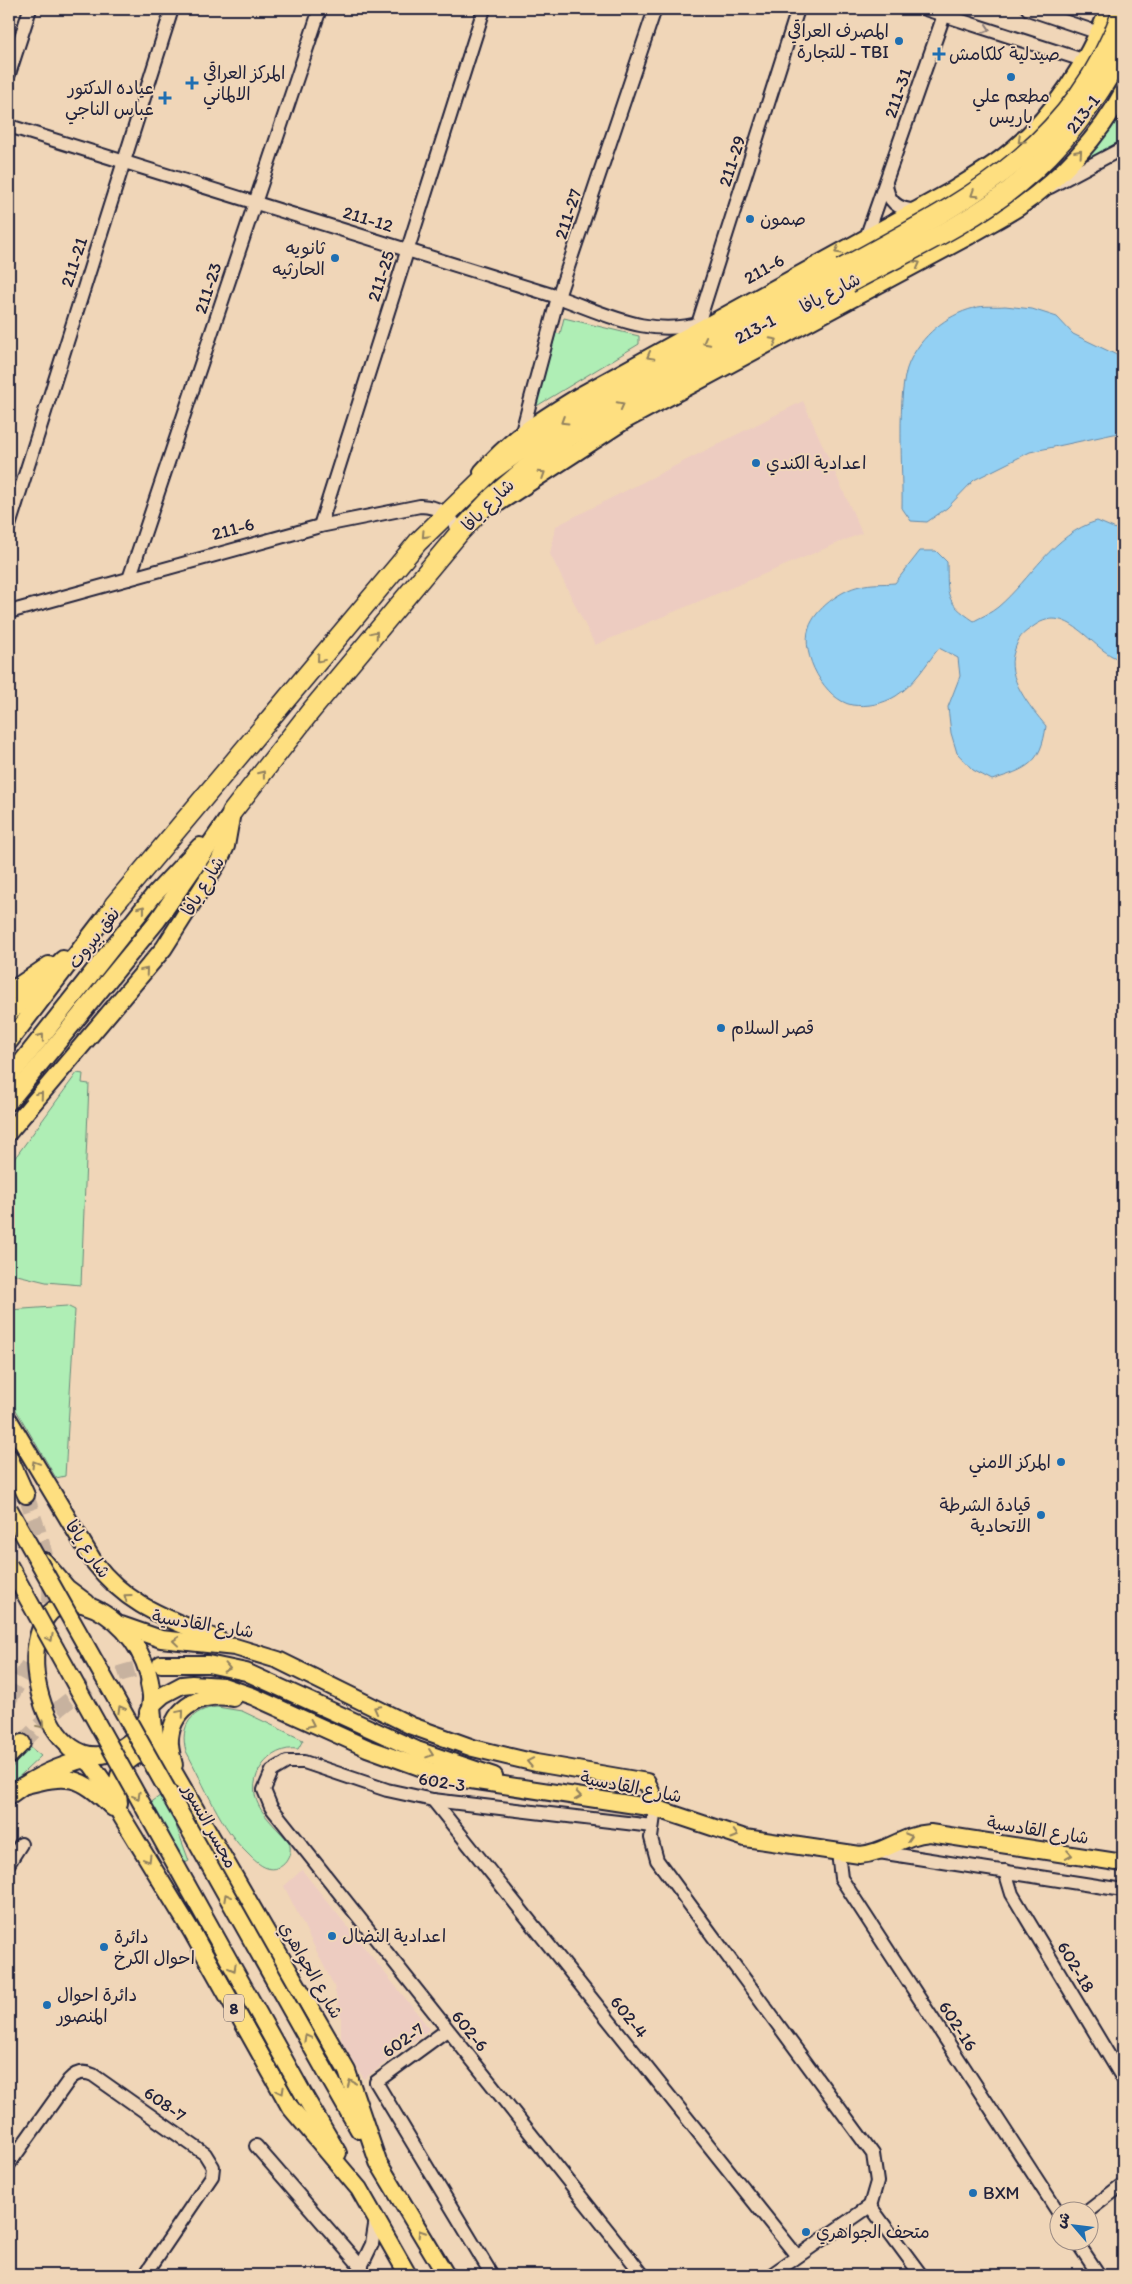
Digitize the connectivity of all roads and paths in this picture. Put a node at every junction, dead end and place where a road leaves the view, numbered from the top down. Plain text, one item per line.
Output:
1 (30, 9) edge
2 (172, 9) edge
3 (320, 9) edge
4 (484, 9) edge
5 (655, 9) edge
6 (798, 9) edge
7 (924, 9) edge
8 (1028, 9) edge
9 (1109, 9) edge
10 (1123, 10) edge
11 (944, 15) junction
12 (1098, 33) junction
13 (1123, 41) edge
14 (1123, 50) edge
15 (1084, 61) junction
16 (1123, 73) edge
17 (9, 74) edge
18 (1123, 92) edge
19 (9, 126) edge
20 (1123, 148) edge
21 (124, 162) junction
22 (886, 183) junction
23 (1042, 188) junction
24 (255, 203) junction
25 (915, 210) junction
26 (867, 235) junction
27 (407, 250) junction
28 (845, 276) junction
29 (558, 297) junction
30 (717, 318) junction
31 (698, 324) junction
32 (522, 432) junction
33 (451, 508) junction
34 (9, 526) edge
35 (320, 526) junction
36 (460, 532) junction
37 (129, 578) junction
38 (9, 612) edge
39 (232, 812) junction
40 (114, 905) junction
41 (68, 954) junction
42 (9, 992) edge
43 (9, 1014) edge
44 (9, 1042) edge
45 (14, 1083) edge
46 (9, 1102) edge
47 (9, 1132) edge
48 (9, 1420) edge
49 (9, 1457) edge
50 (26, 1495) tunnel mouth
51 (9, 1499) edge
52 (9, 1509) edge
53 (9, 1565) edge
54 (96, 1608) junction
55 (121, 1625) junction
56 (24, 1629) dead end
57 (234, 1647) junction
58 (161, 1664) tunnel mouth
59 (25, 1700) dead end
60 (267, 1704) junction
61 (151, 1707) junction
62 (22, 1743) tunnel mouth
63 (69, 1748) junction
64 (104, 1754) junction
65 (9, 1756) edge
66 (85, 1758) junction
67 (175, 1776) junction
68 (22, 1786) junction
69 (530, 1788) junction
70 (9, 1796) edge
71 (433, 1800) junction
72 (271, 1807) joint
73 (655, 1808) junction
74 (122, 1817) junction
75 (652, 1826) junction
76 (21, 1844) dead end
77 (838, 1852) junction
78 (879, 1852) junction
79 (9, 1863) edge
80 (1123, 1863) edge
81 (1005, 1871) junction
82 (1123, 1890) edge
83 (447, 2030) junction
84 (1123, 2079) edge
85 (256, 2146) dead end
86 (378, 2162) junction
87 (9, 2164) edge
88 (1123, 2184) edge
89 (359, 2189) junction
90 (1052, 2202) edge
91 (1100, 2202) edge
92 (870, 2206) junction
93 (376, 2219) junction
94 (1084, 2252) edge
95 (797, 2256) junction
96 (360, 2271) edge
97 (145, 2275) edge
98 (408, 2275) edge
99 (446, 2275) edge
100 (492, 2275) edge
101 (643, 2275) edge
102 (771, 2275) edge
103 (921, 2275) edge
104 (1099, 2275) edge

1 - 17 street
2 - 21 street, 211-21
3 - 24 street, 211-23
4 - 27 street, 211-25
5 - 29 street, 211-27
6 - 31 street, 211-29
7 - 11 street
8 - 12 street
9 - 12 main road
10 -> 28 highway, شارع يافا, bridge
11 -> 15 street
11 - 22 street, 211-31
12 - 13 street
12 - 15 main road
14 - 28 highway, شارع يافا, bridge
15 - 16 street
15 -> 25 main road, 211-6
23 -> 18 main road, 213-1
19 - 21 street, 211-12
20 - 23 street
21 - 24 street, 211-12
21 - 34 street, 211-21
22 - 25 street
22 - 26 street, 211-31
36 -> 23 main road, 213-1
24 - 27 street, 211-12
24 - 37 street, 211-23
25 - 26 main road, 211-6
26 -> 30 main road, 211-6
27 - 29 street, 211-12
27 - 35 street, 211-25
28 -> 33 highway, شارع يافا
36 -> 28 highway, شارع يافا
29 - 31 street, 211-12
29 - 32 street, 211-27
30 - 31 street, 211-12
30 -> 32 main road, 211-6
32 - 33 main road, 211-6
33 - 35 street, 211-6
33 - 36 street
33 -> 40 highway, شارع يافا
35 - 37 street, 211-6
39 -> 36 highway, شارع يافا
37 - 38 street, 211-6
45 -> 39 main road
47 -> 39 main road, شارع يافا
40 - 41 main road, نفق بيروت
40 - 44 main road, شارع يافا
41 - 42 main road
41 - 43 main road, نفق بيروت
45 - 46 main road
57 -> 48 main road, شارع يافا
49 - 50 main road
51 - 54 main road
86 -> 52 main road, مجسر النسور, bridge
53 -> 89 main road, bridge
54 - 55 main road
54 - 56 main road
57 -> 55 main road, شارع القادسية
55 - 61 main road, شارع الجواهري
73 -> 57 main road, شارع القادسية
58 -> 69 main road
59 -> 63 main road
60 - 61 main road, شارع القادسية
67 -> 60 main road
60 -> 69 main road, شارع القادسية
61 - 64 main road
61 - 67 main road, شارع الجواهري
62 - 65 main road
63 - 64 main road
63 - 66 main road, 8
64 - 66 main road
66 - 68 main road
66 - 74 main road, 8
67 - 74 main road
86 -> 67 main road, شارع الجواهري
68 - 70 main road
68 - 74 main road
69 -> 73 main road, شارع القادسية
71 - 72 street, 602-3
71 - 75 street, 602-3
71 - 95 street, 602-4
72 - 83 street, 602-6
73 - 75 street
73 -> 77 main road, شارع القادسية
74 -> 89 main road, 8
75 - 92 street
76 - 79 street
77 - 78 main road, شارع القادسية
77 - 90 street, 602-16
78 -> 80 main road, شارع القادسية
78 - 81 street
81 - 82 street
81 - 84 street, 602-18
83 - 100 street, 602-7
83 - 101 street, 602-6
85 - 96 street
99 -> 86 main road, شارع الجواهري
87 - 97 street, 608-7
88 - 91 street
89 - 93 main road, 8
92 - 95 street
92 - 103 street
93 - 96 street
93 - 98 main road, 8
94 - 104 street
95 - 102 street

